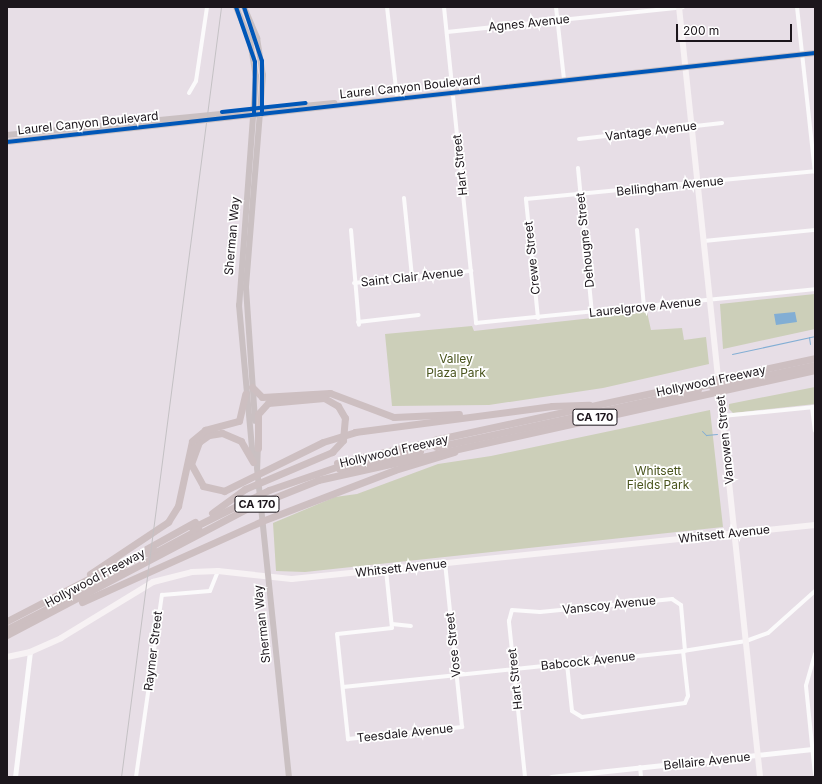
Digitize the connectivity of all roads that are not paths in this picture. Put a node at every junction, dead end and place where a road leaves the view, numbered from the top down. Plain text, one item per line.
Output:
1 (207, 7) edge
2 (236, 7) edge
3 (244, 7) edge
4 (387, 7) edge
5 (444, 7) edge
6 (556, 7) edge
7 (679, 7) edge
8 (683, 7) edge
9 (798, 7) edge
10 (558, 20) junction
11 (447, 32) junction
12 (815, 53) edge
13 (802, 54) junction
14 (686, 66) junction
15 (564, 80) junction
16 (453, 92) junction
17 (189, 93) dead end
18 (397, 98) junction
19 (342, 103) junction
20 (263, 107) junction
21 (255, 108) junction
22 (262, 115) junction
23 (254, 116) junction
24 (722, 123) dead end
25 (88, 126) junction
26 (692, 126) junction
27 (89, 133) junction
28 (7, 134) edge
29 (579, 139) dead end
30 (7, 142) edge
31 (578, 168) dead end
32 (815, 171) edge
33 (698, 183) junction
34 (581, 195) junction
35 (250, 198) junction
36 (404, 198) dead end
37 (526, 198) joint
38 (351, 230) dead end
39 (637, 230) dead end
40 (815, 230) edge
41 (704, 241) junction
42 (471, 271) junction
43 (412, 277) junction
44 (354, 283) junction
45 (239, 287) junction
46 (246, 288) junction
47 (815, 289) edge
48 (710, 300) junction
49 (242, 303) junction
50 (644, 307) junction
51 (592, 313) junction
52 (418, 315) dead end
53 (538, 318) junction
54 (476, 323) joint
55 (243, 327) junction
56 (815, 358) edge
57 (815, 363) edge
58 (815, 370) edge
59 (731, 382) junction
60 (252, 387) junction
61 (706, 387) junction
62 (245, 394) junction
63 (595, 406) junction
64 (814, 407) edge
65 (485, 414) junction
66 (722, 416) junction
67 (815, 431) edge
68 (484, 442) junction
69 (258, 448) junction
70 (255, 465) junction
71 (212, 513) junction
72 (262, 518) junction
73 (815, 524) edge
74 (734, 533) junction
75 (445, 563) junction
76 (386, 570) junction
77 (218, 571) junction
78 (269, 577) junction
79 (815, 590) edge
80 (64, 593) junction
81 (540, 612) joint
82 (49, 615) junction
83 (7, 622) edge
84 (7, 626) edge
85 (392, 626) junction
86 (411, 626) dead end
87 (7, 629) edge
88 (7, 635) edge
89 (746, 641) junction
90 (684, 651) junction
91 (30, 652) junction
92 (815, 654) edge
93 (7, 657) edge
94 (568, 664) junction
95 (514, 669) junction
96 (456, 675) junction
97 (343, 687) junction
98 (462, 727) joint
99 (814, 750) edge
100 (758, 756) junction
101 (640, 767) junction
102 (815, 774) edge
103 (15, 777) edge
104 (136, 777) edge
105 (289, 777) edge
106 (525, 777) edge
107 (551, 777) edge
108 (641, 777) edge
109 (760, 777) edge

1 - 17 street
2 - 21 main road, Sherman Way
3 - 20 main road, Sherman Way
4 - 18 street
5 - 11 street, Hart Street
6 - 10 street
7 - 8 street, Agnes Avenue
7 - 10 street, Agnes Avenue
7 - 14 main road, Vanowen Street
9 - 13 street
10 - 11 street, Agnes Avenue
10 - 15 street
11 - 16 street, Hart Street
12 - 13 main road, Laurel Canyon Boulevard
13 - 14 main road, Laurel Canyon Boulevard
13 - 32 street
14 - 15 main road, Laurel Canyon Boulevard
14 - 26 main road, Vanowen Street
15 - 16 main road, Laurel Canyon Boulevard
16 - 18 main road, Laurel Canyon Boulevard
16 - 42 street, Hart Street
18 - 19 main road, Laurel Canyon Boulevard
19 - 20 main road, Laurel Canyon Boulevard
19 - 22 main road, Laurel Canyon Boulevard
20 - 21 main road, Laurel Canyon Boulevard
20 - 22 main road, Sherman Way
21 - 23 main road, Sherman Way
21 - 25 main road, Laurel Canyon Boulevard
22 - 23 main road, Laurel Canyon Boulevard
22 - 35 main road, Sherman Way
23 - 27 main road, Laurel Canyon Boulevard
23 - 35 main road, Sherman Way
24 - 26 street, Vantage Avenue
25 - 27 main road
25 - 28 main road, Laurel Canyon Boulevard
26 - 29 street, Vantage Avenue
26 - 33 main road, Vanowen Street
27 - 30 main road, Laurel Canyon Boulevard
31 - 34 street, Dehougne Street
32 - 33 street, Bellingham Avenue
33 - 34 street, Bellingham Avenue
33 - 41 main road, Vanowen Street
34 - 37 street, Bellingham Avenue
34 - 51 street, Dehougne Street
35 - 45 main road, Sherman Way
35 - 46 main road, Sherman Way
36 - 43 street
37 - 53 street, Crewe Street
38 - 44 street
39 - 50 street
40 - 41 street
41 - 48 main road, Vanowen Street
42 - 43 street, Saint Clair Avenue
42 - 54 street, Hart Street
43 - 44 street, Saint Clair Avenue
44 - 52 street
45 - 46 main road
45 - 49 main road, Sherman Way
46 - 49 main road, Sherman Way
47 - 48 street, Laurelgrove Avenue
48 - 50 street, Laurelgrove Avenue
48 - 66 main road, Vanowen Street
49 - 55 main road, Sherman Way
50 - 51 street, Laurelgrove Avenue
51 - 53 street, Laurelgrove Avenue
53 - 54 street, Laurelgrove Avenue
55 - 60 main road, Sherman Way
55 - 62 main road, Sherman Way
56 - 59 highway, Hollywood Freeway / CA 170
57 - 59 highway
58 - 59 highway, Hollywood Freeway / CA 170
59 - 61 highway, Hollywood Freeway / CA 170
59 - 61 highway, Hollywood Freeway / CA 170
60 - 65 highway
60 - 69 main road, Sherman Way
61 - 63 highway, Hollywood Freeway / CA 170
61 - 68 highway, Hollywood Freeway / CA 170
61 - 84 highway
61 - 87 highway
62 - 70 main road, Sherman Way
62 - 80 highway
63 - 65 highway
63 - 71 highway, Hollywood Freeway / CA 170
64 - 66 street
64 - 67 street
65 - 70 highway
66 - 74 main road, Vanowen Street
68 - 72 highway
68 - 82 highway, Hollywood Freeway / CA 170
69 - 70 main road, Sherman Way
69 - 71 highway
70 - 72 main road, Sherman Way
71 - 80 highway, Hollywood Freeway / CA 170
72 - 78 main road, Sherman Way
72 - 82 highway
73 - 74 main road, Whitsett Avenue
74 - 75 main road, Whitsett Avenue
74 - 89 main road, Vanowen Street
75 - 76 main road, Whitsett Avenue
75 - 96 street, Vose Street
76 - 78 main road, Whitsett Avenue
76 - 85 street
77 - 78 main road, Whitsett Avenue
77 - 91 main road, Whitsett Avenue
77 - 104 street, Raymer Street
78 - 105 main road, Sherman Way
79 - 89 street, Babcock Avenue
80 - 83 highway, Hollywood Freeway / CA 170
81 - 90 street, Vanscoy Avenue
81 - 95 street, Hart Street
82 - 88 highway, Hollywood Freeway / CA 170
85 - 86 street
85 - 97 street
89 - 90 street, Babcock Avenue
89 - 100 main road, Vanowen Street
90 - 94 street, Babcock Avenue
90 - 94 street
91 - 93 main road, Whitsett Avenue
91 - 103 street
92 - 99 street
94 - 95 street, Babcock Avenue
95 - 96 street, Babcock Avenue
95 - 106 street, Hart Street
96 - 97 street, Babcock Avenue
96 - 98 street, Vose Street
97 - 98 street, Teesdale Avenue
99 - 100 street, Bellaire Avenue
99 - 102 street
100 - 101 street, Bellaire Avenue
100 - 109 main road, Vanowen Street
101 - 107 street, Bellaire Avenue
101 - 108 street

